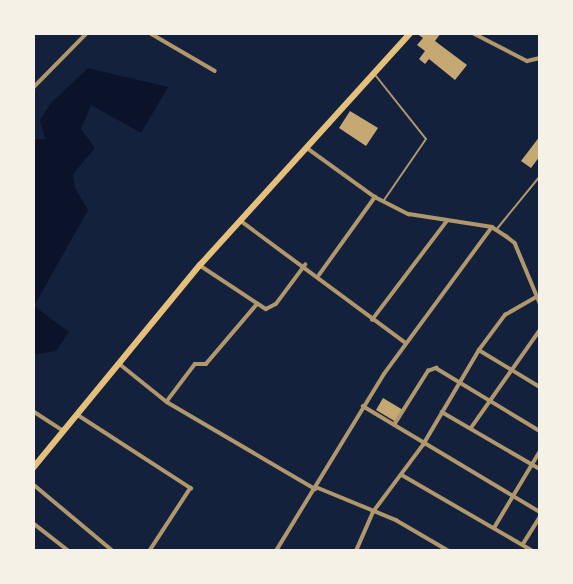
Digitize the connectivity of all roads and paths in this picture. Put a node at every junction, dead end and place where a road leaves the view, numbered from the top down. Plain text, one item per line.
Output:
1 (87, 33) edge
2 (150, 33) edge
3 (410, 33) edge
4 (473, 33) edge
5 (540, 58) edge
6 (215, 71) dead end
7 (375, 75) junction
8 (34, 85) edge
9 (307, 148) junction
10 (540, 176) edge
11 (375, 197) junction
12 (384, 201) junction
13 (240, 221) junction
14 (447, 221) junction
15 (494, 228) junction
16 (200, 265) junction
17 (305, 265) junction
18 (319, 275) junction
19 (536, 297) junction
20 (540, 303) edge
21 (257, 304) junction
22 (372, 320) junction
23 (540, 330) edge
24 (406, 343) junction
25 (479, 351) junction
26 (121, 365) junction
27 (511, 371) junction
28 (460, 383) junction
29 (540, 387) edge
30 (167, 402) junction
31 (490, 402) junction
32 (363, 406) junction
33 (33, 411) edge
34 (442, 412) junction
35 (78, 415) junction
36 (394, 425) junction
37 (471, 428) junction
38 (540, 430) edge
39 (64, 431) junction
40 (423, 444) junction
41 (540, 451) edge
42 (531, 465) junction
43 (33, 468) edge
44 (540, 469) edge
45 (402, 475) junction
46 (33, 484) edge
47 (316, 488) junction
48 (512, 497) junction
49 (373, 512) junction
50 (540, 515) edge
51 (33, 523) edge
52 (494, 528) junction
53 (523, 544) junction
54 (69, 551) edge
55 (113, 551) edge
56 (150, 551) edge
57 (276, 551) edge
58 (356, 551) edge
59 (449, 551) edge
60 (533, 551) edge

1 - 8 street
2 - 6 street
3 - 7 main road
4 - 5 street
7 - 9 main road
7 - 12 lane
9 - 11 street
9 - 13 main road
10 - 15 lane
11 - 12 street
11 - 18 street
12 - 14 street
13 - 16 main road
13 - 17 street
14 - 15 street
14 - 22 street
15 - 19 street
15 - 24 street
16 - 21 street
16 - 26 main road
17 - 18 street
17 - 21 street
18 - 22 street
19 - 20 street
19 - 25 street
21 - 30 street
22 - 24 street
23 - 27 street
24 - 32 street
25 - 27 street
25 - 28 street
26 - 30 street
26 - 35 main road
27 - 29 street
27 - 31 street
28 - 31 street
28 - 34 street
28 - 36 street
30 - 47 street
31 - 37 street
31 - 38 street
32 - 36 street
32 - 47 street
33 - 39 street
34 - 37 street
34 - 40 street
35 - 39 main road
35 - 56 street
36 - 40 street
37 - 42 street
39 - 43 main road
40 - 45 street
40 - 48 street
41 - 42 street
42 - 44 street
42 - 48 street
45 - 49 street
45 - 52 street
46 - 55 street
47 - 49 street
47 - 57 street
48 - 50 street
48 - 52 street
49 - 58 street
49 - 59 street
50 - 53 street
51 - 54 street
52 - 53 street
53 - 60 street

